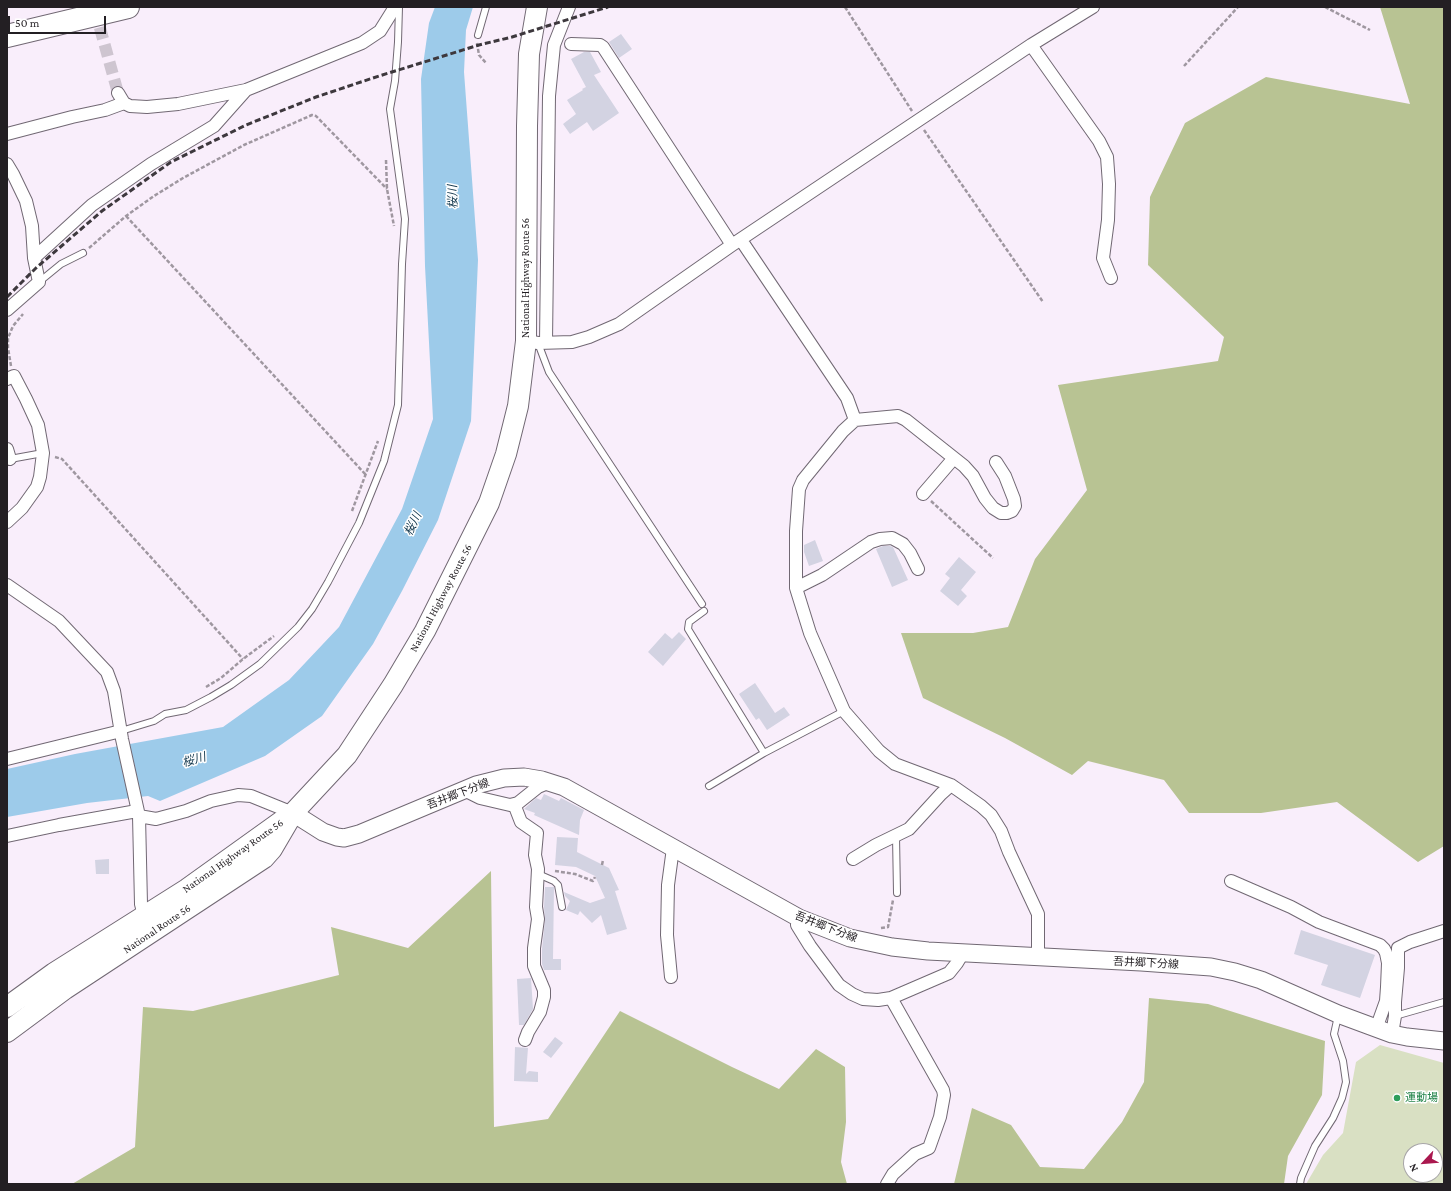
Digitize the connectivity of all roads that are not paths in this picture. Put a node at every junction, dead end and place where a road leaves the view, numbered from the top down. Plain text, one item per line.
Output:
1 (128, 7) edge
2 (395, 7) edge
3 (399, 7) edge
4 (486, 7) edge
5 (537, 7) edge
6 (569, 7) edge
7 (1093, 7) edge
8 (478, 35) road end
9 (7, 36) edge
10 (571, 44) dead end
11 (1030, 46) junction
12 (246, 90) junction
13 (7, 134) edge
14 (7, 164) edge
15 (737, 242) junction
16 (83, 253) road end
17 (34, 258) junction
18 (1110, 278) dead end
19 (39, 282) junction
20 (7, 310) edge
21 (537, 342) junction
22 (10, 378) edge
23 (855, 420) junction
24 (43, 453) junction
25 (9, 454) edge
26 (954, 458) junction
27 (996, 462) dead end
28 (923, 494) road end
29 (7, 522) edge
30 (918, 569) dead end
31 (7, 585) edge
32 (796, 588) junction
33 (844, 711) junction
34 (122, 735) junction
35 (764, 753) junction
36 (7, 759) edge
37 (550, 782) junction
38 (951, 785) junction
39 (709, 786) dead end
40 (464, 790) junction
41 (514, 804) junction
42 (137, 810) junction
43 (293, 814) junction
44 (7, 836) edge
45 (896, 836) junction
46 (673, 848) junction
47 (853, 859) dead end
48 (538, 871) junction
49 (1231, 882) dead end
50 (897, 893) road end
51 (562, 907) dead end
52 (144, 916) junction
53 (800, 918) junction
54 (1444, 931) edge
55 (964, 953) junction
56 (1038, 958) junction
57 (671, 978) dead end
58 (891, 998) junction
59 (1444, 1002) edge
60 (7, 1007) edge
61 (1338, 1014) junction
62 (1395, 1016) junction
63 (1384, 1031) junction
64 (7, 1032) edge
65 (525, 1040) dead end
66 (1444, 1041) edge
67 (887, 1184) edge
68 (1300, 1184) edge

1 - 9 highway
2 - 12 street
3 - 34 lane
4 - 8 lane
5 - 21 highway, National Highway Route 56
6 - 21 street
7 - 11 street
10 - 15 street
11 - 15 street
11 - 18 street
12 - 13 street
12 - 17 street
14 - 17 street
15 - 21 street
15 - 23 street
16 - 19 lane
17 - 19 street
19 - 20 street
21 - 35 lane
21 - 43 highway, National Highway Route 56
22 - 24 street
23 - 26 street
23 - 32 street
24 - 25 lane
24 - 29 street
26 - 27 street
26 - 28 street
30 - 32 street
31 - 34 street
32 - 33 street
33 - 35 lane
33 - 38 street
34 - 36 street
34 - 42 street
35 - 39 lane
37 - 40 main road, 吾井郷下分線
37 - 41 street
37 - 46 main road, 吾井郷下分線
38 - 45 street
38 - 56 street
40 - 41 street
40 - 43 main road, 吾井郷下分線
41 - 48 street
42 - 43 street
42 - 44 street
42 - 52 street
43 - 52 highway, National Highway Route 56
43 - 64 highway, National Route 56
45 - 47 street
45 - 50 lane
46 - 53 main road, 吾井郷下分線
46 - 57 street
48 - 51 lane
48 - 65 street
49 - 63 street
52 - 60 highway, National Highway Route 56
53 - 55 main road, 吾井郷下分線
53 - 58 street
54 - 62 street
55 - 56 main road, 吾井郷下分線
55 - 58 street
56 - 61 main road, 吾井郷下分線
58 - 67 street
59 - 62 lane
61 - 63 main road, 吾井郷下分線
61 - 68 lane
62 - 63 street
63 - 66 main road, 吾井郷下分線

